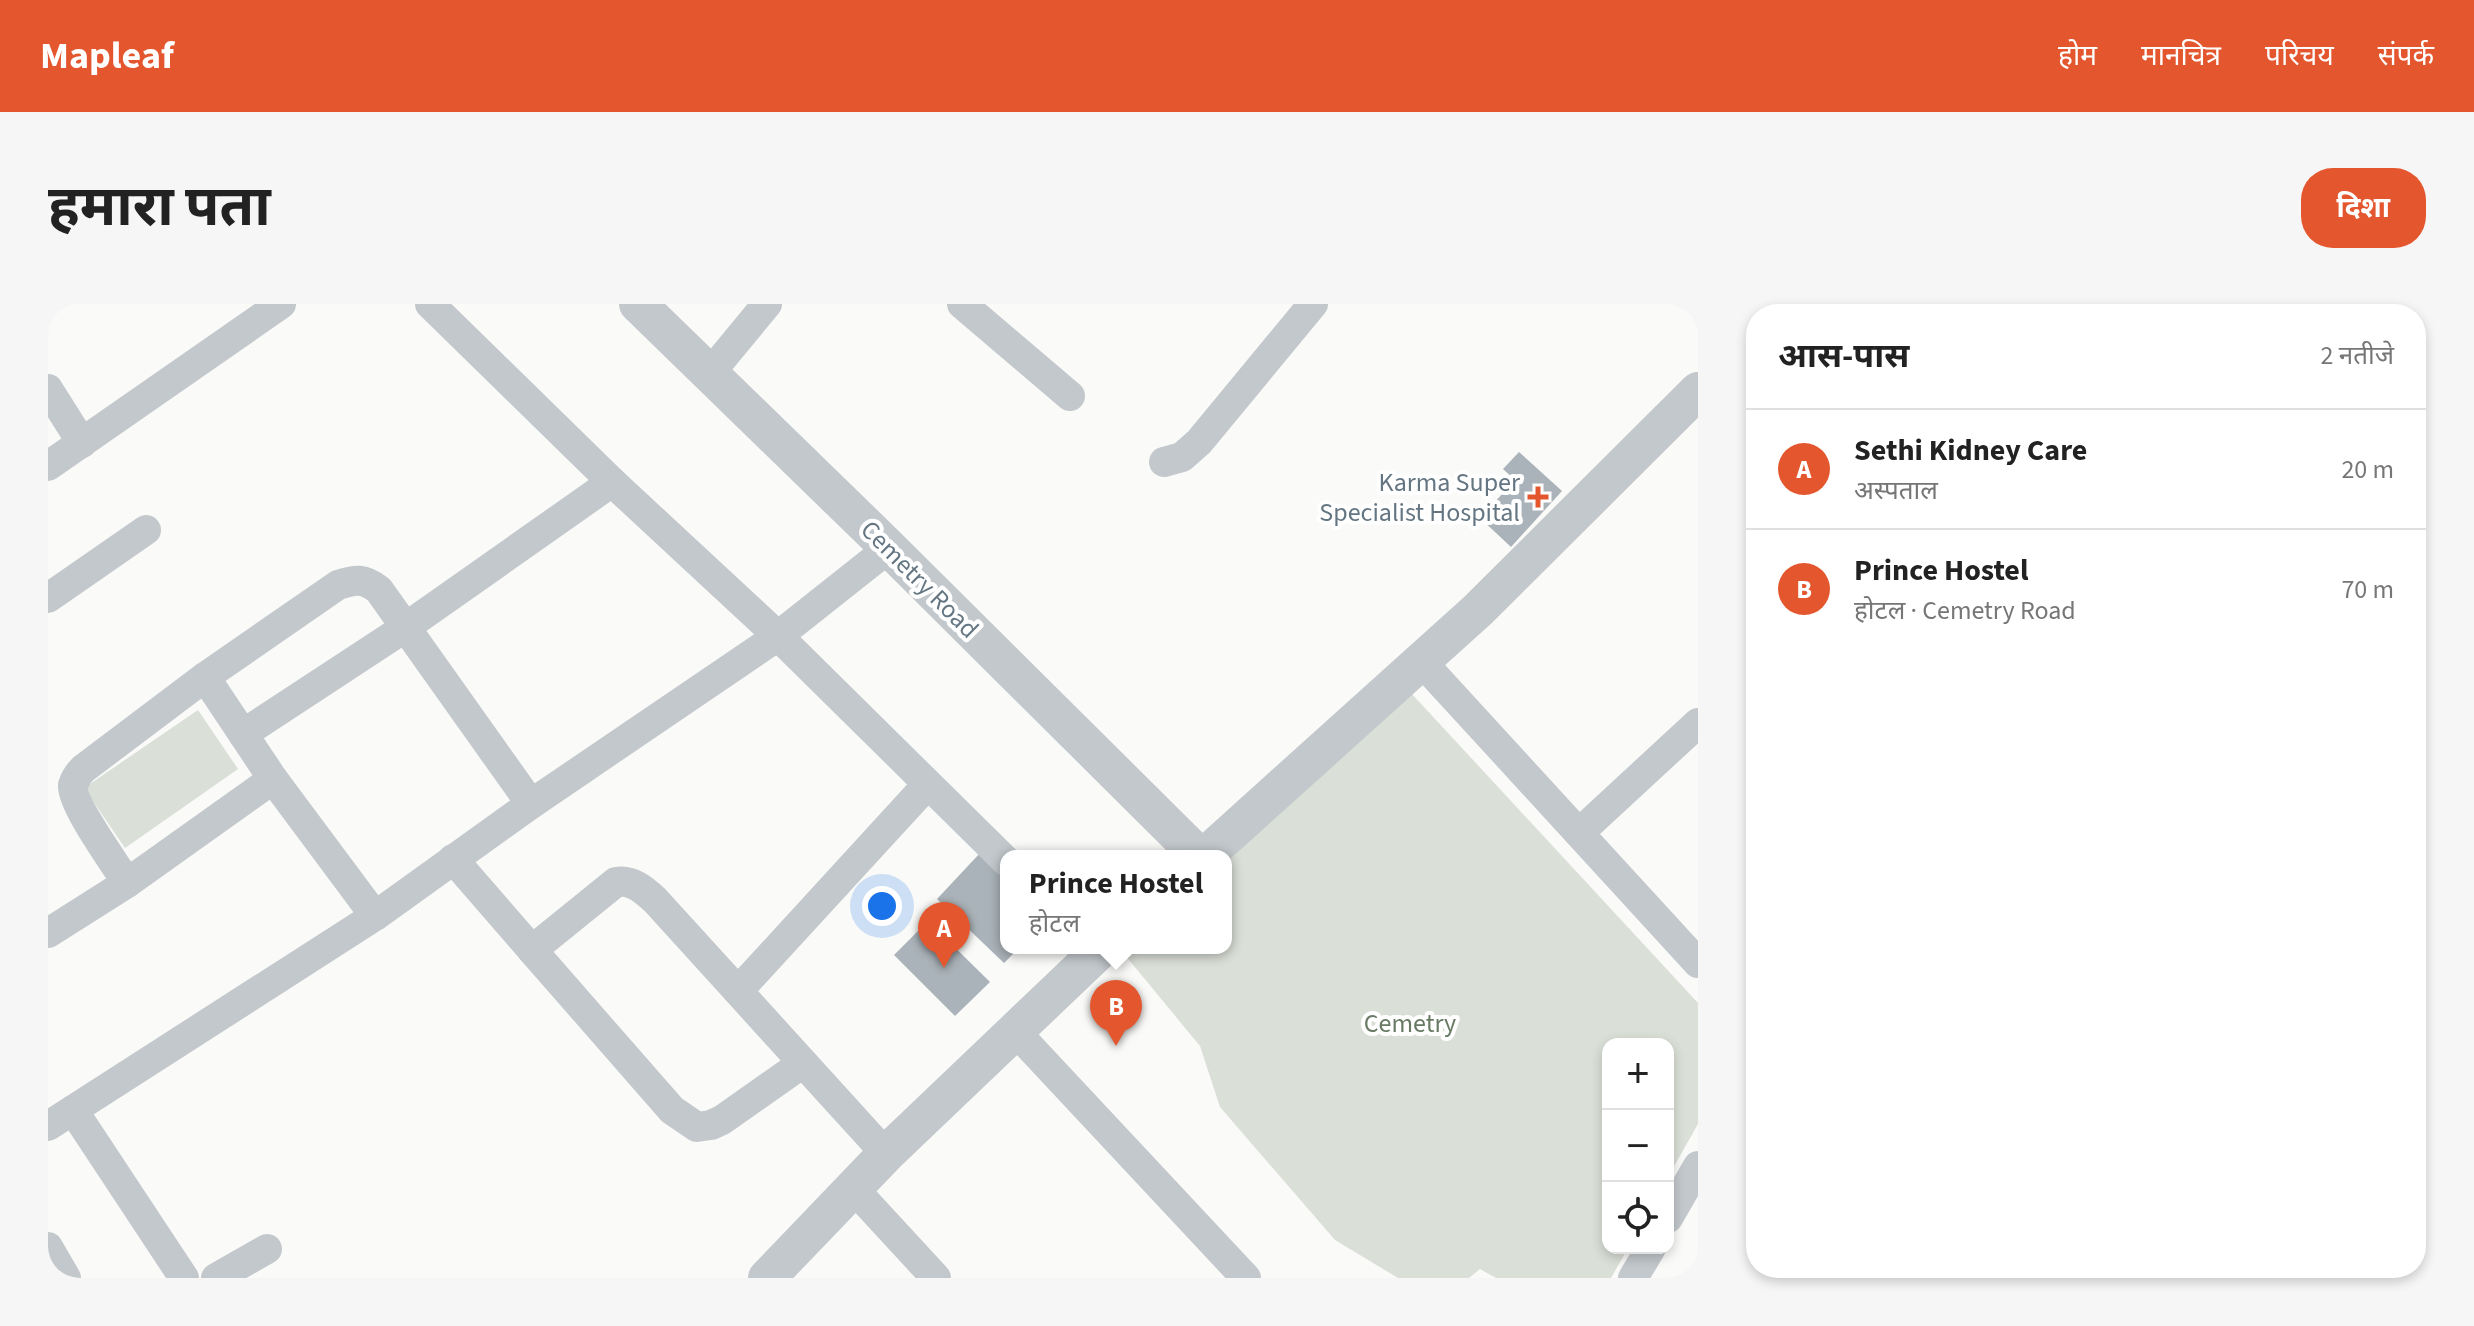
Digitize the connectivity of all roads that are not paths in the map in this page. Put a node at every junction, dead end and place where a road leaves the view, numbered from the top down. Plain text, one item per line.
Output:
1 (281, 304) edge
2 (430, 304) edge
3 (638, 304) edge
4 (767, 304) edge
5 (962, 304) edge
6 (1313, 304) edge
7 (710, 373) junction
8 (48, 389) edge
9 (1698, 391) edge
10 (1070, 396) dead end
11 (82, 443) junction
12 (1164, 462) dead end
13 (48, 466) edge
14 (612, 482) junction
15 (146, 530) dead end
16 (889, 548) junction
17 (48, 598) edge
18 (406, 627) junction
19 (778, 636) junction
20 (1421, 661) junction
21 (205, 677) junction
22 (1698, 723) edge
23 (243, 734) junction
24 (273, 779) junction
25 (927, 785) junction
26 (531, 804) junction
27 (1579, 833) junction
28 (1196, 850) edge
29 (1209, 850) edge
30 (1000, 855) edge
31 (453, 859) junction
32 (127, 883) junction
33 (375, 916) junction
34 (48, 933) edge
35 (532, 950) junction
36 (1094, 954) edge
37 (1698, 963) edge
38 (738, 991) junction
39 (1014, 1030) junction
40 (803, 1063) junction
41 (60, 1118) edge
42 (886, 1154) junction
43 (1698, 1166) edge
44 (853, 1188) junction
45 (1674, 1208) edge
46 (48, 1247) edge
47 (267, 1249) dead end
48 (1647, 1254) edge
49 (66, 1278) edge
50 (184, 1278) edge
51 (216, 1278) edge
52 (767, 1278) edge
53 (936, 1278) edge
54 (1246, 1278) edge
55 (1633, 1278) edge

1 - 11 street
2 - 14 street
3 - 7 street, Cemetry Road
4 - 7 street
5 - 10 street
6 - 12 street
7 - 16 street, Cemetry Road
8 - 11 street
9 - 20 street
11 - 13 street
14 - 18 street
14 - 19 street
15 - 17 street
16 - 19 street
16 - 28 street, Cemetry Road
18 - 21 street
18 - 23 street
18 - 26 street
19 - 25 street
19 - 26 street
20 - 27 street
20 - 29 street
21 - 23 street
21 - 32 street
22 - 27 street
23 - 24 street
24 - 32 street
24 - 33 street
25 - 30 street
25 - 38 street
26 - 31 street
27 - 37 street
31 - 33 street
31 - 35 street
32 - 34 street
33 - 41 street
35 - 38 street
35 - 40 street
36 - 39 street
38 - 40 street
39 - 42 street
39 - 54 street
40 - 42 street
41 - 50 street
42 - 44 street
43 - 45 street
44 - 52 street
44 - 53 street
46 - 49 street
47 - 51 street
48 - 55 street

